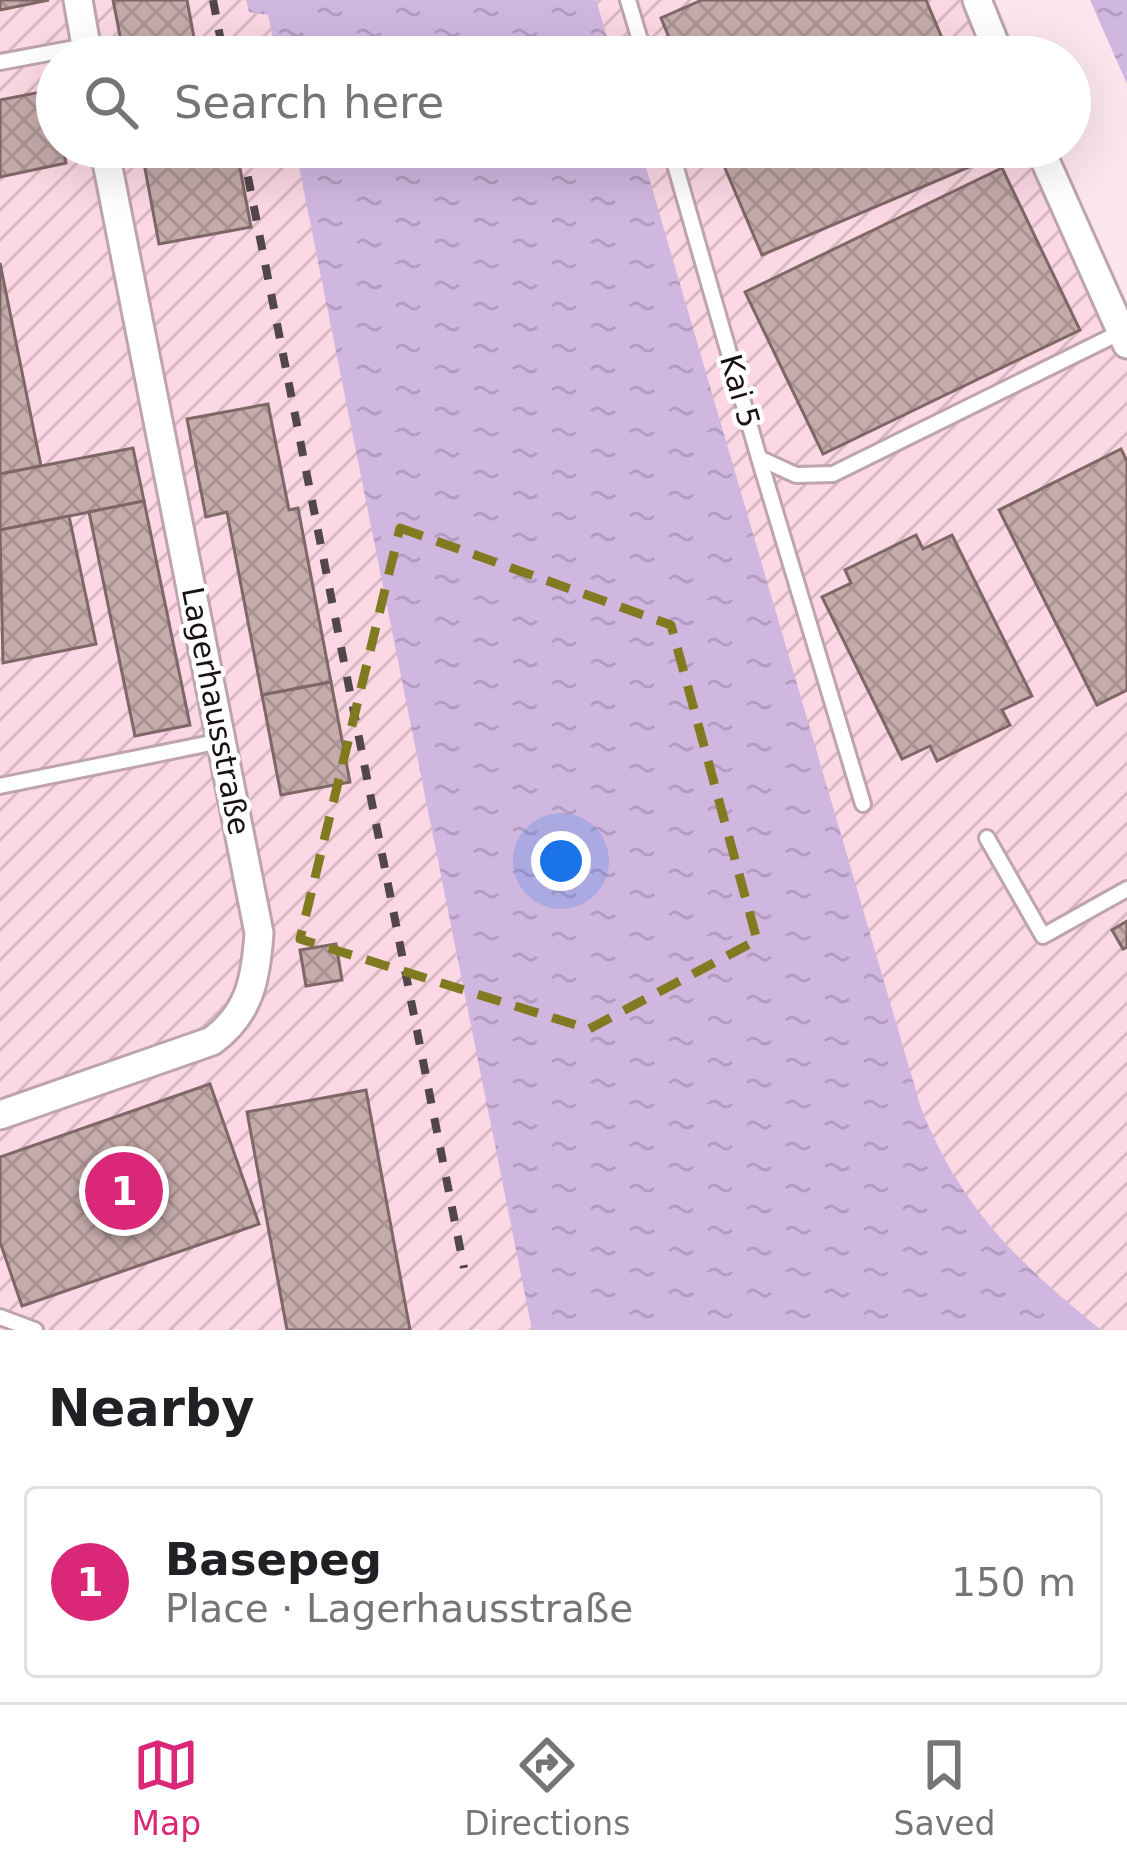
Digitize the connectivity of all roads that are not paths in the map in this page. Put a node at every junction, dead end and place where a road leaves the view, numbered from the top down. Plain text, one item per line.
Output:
1 (78, 0) edge
2 (628, 0) edge
3 (976, 0) edge
4 (84, 36) edge
5 (639, 36) edge
6 (991, 36) edge
7 (36, 58) edge
8 (0, 62) edge
9 (108, 168) edge
10 (676, 168) edge
11 (1048, 168) edge
12 (1124, 338) edge
13 (759, 458) junction
14 (221, 741) junction
15 (0, 785) edge
16 (863, 804) dead end
17 (987, 838) dead end
18 (1127, 889) edge
19 (0, 1115) edge
20 (0, 1317) edge
21 (34, 1330) edge

1 - 4 street
2 - 5 lane
3 - 6 street
7 - 8 lane
9 - 14 street, Lagerhausstraße
10 - 13 lane, Kai 5
11 - 12 street
12 - 13 lane, Kai 5
13 - 16 lane
14 - 15 lane
14 - 19 street, Lagerhausstraße
17 - 18 lane
20 - 21 lane

